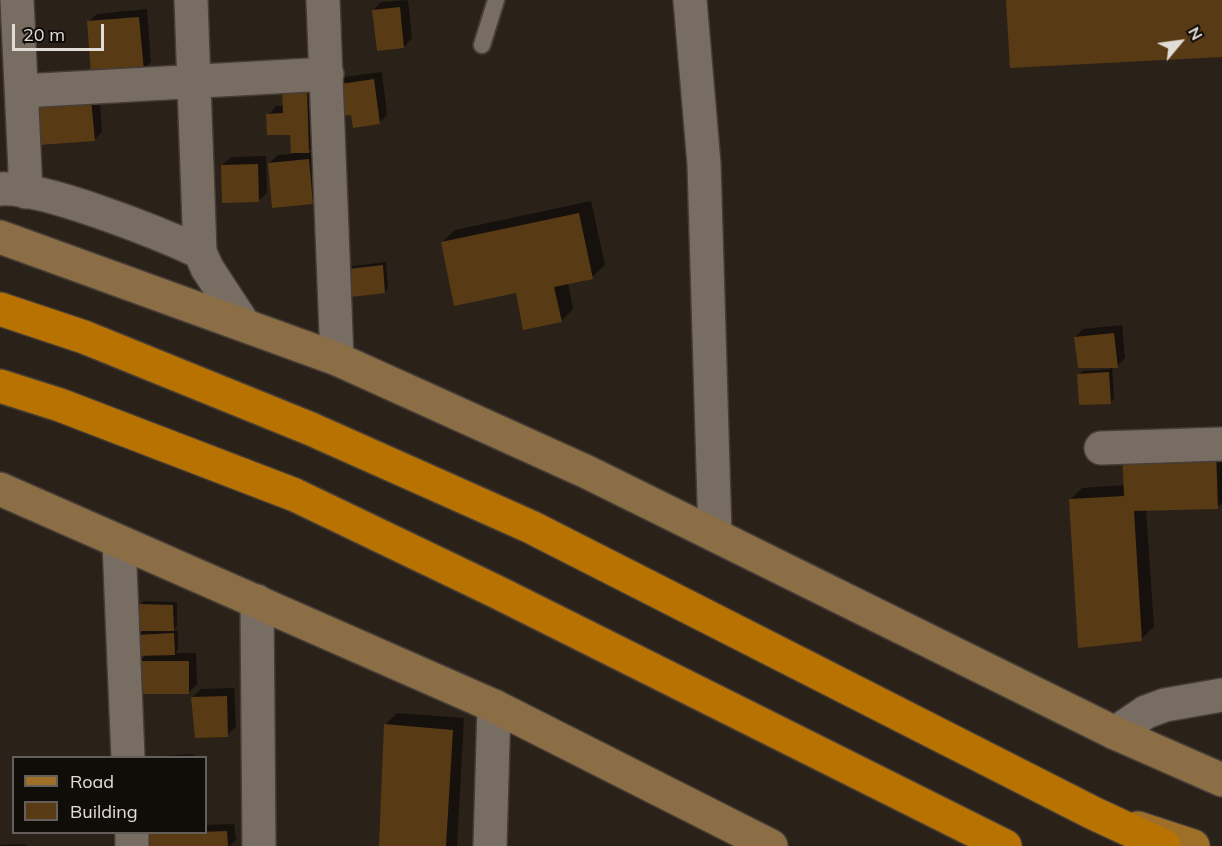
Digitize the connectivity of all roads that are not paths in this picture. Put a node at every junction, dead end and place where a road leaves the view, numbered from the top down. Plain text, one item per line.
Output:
1 (16, 0) edge
2 (191, 0) edge
3 (323, 0) edge
4 (496, 0) edge
5 (690, 0) edge
6 (482, 45) dead end
7 (327, 74) junction
8 (196, 82) junction
9 (23, 91) junction
10 (13, 190) edge
11 (0, 237) edge
12 (200, 252) junction
13 (0, 309) edge
14 (243, 323) junction
15 (337, 359) junction
16 (0, 386) edge
17 (1222, 444) edge
18 (1101, 448) dead end
19 (0, 489) edge
20 (714, 535) junction
21 (119, 543) junction
22 (257, 601) junction
23 (1222, 695) edge
24 (494, 706) junction
25 (1115, 734) junction
26 (129, 756) edge
27 (1222, 780) edge
28 (1093, 813) junction
29 (259, 846) edge
30 (490, 846) edge
31 (771, 846) edge
32 (1005, 846) edge
33 (1164, 846) edge
34 (1193, 846) edge

1 - 9 street
2 - 8 street
3 - 7 street
4 - 6 lane
5 - 20 street
7 - 8 street
7 - 15 street
8 - 9 street
8 - 12 street
9 - 10 street
10 - 12 street
11 - 14 street
12 - 14 street
13 - 28 highway
14 - 15 street
15 - 20 street
16 - 32 highway
17 - 18 street
19 - 21 street
20 - 25 street
21 - 22 street
21 - 26 street
22 - 24 street
22 - 29 street
23 - 25 street
24 - 30 street
24 - 31 street
25 - 27 street
28 - 33 highway
28 - 34 main road

